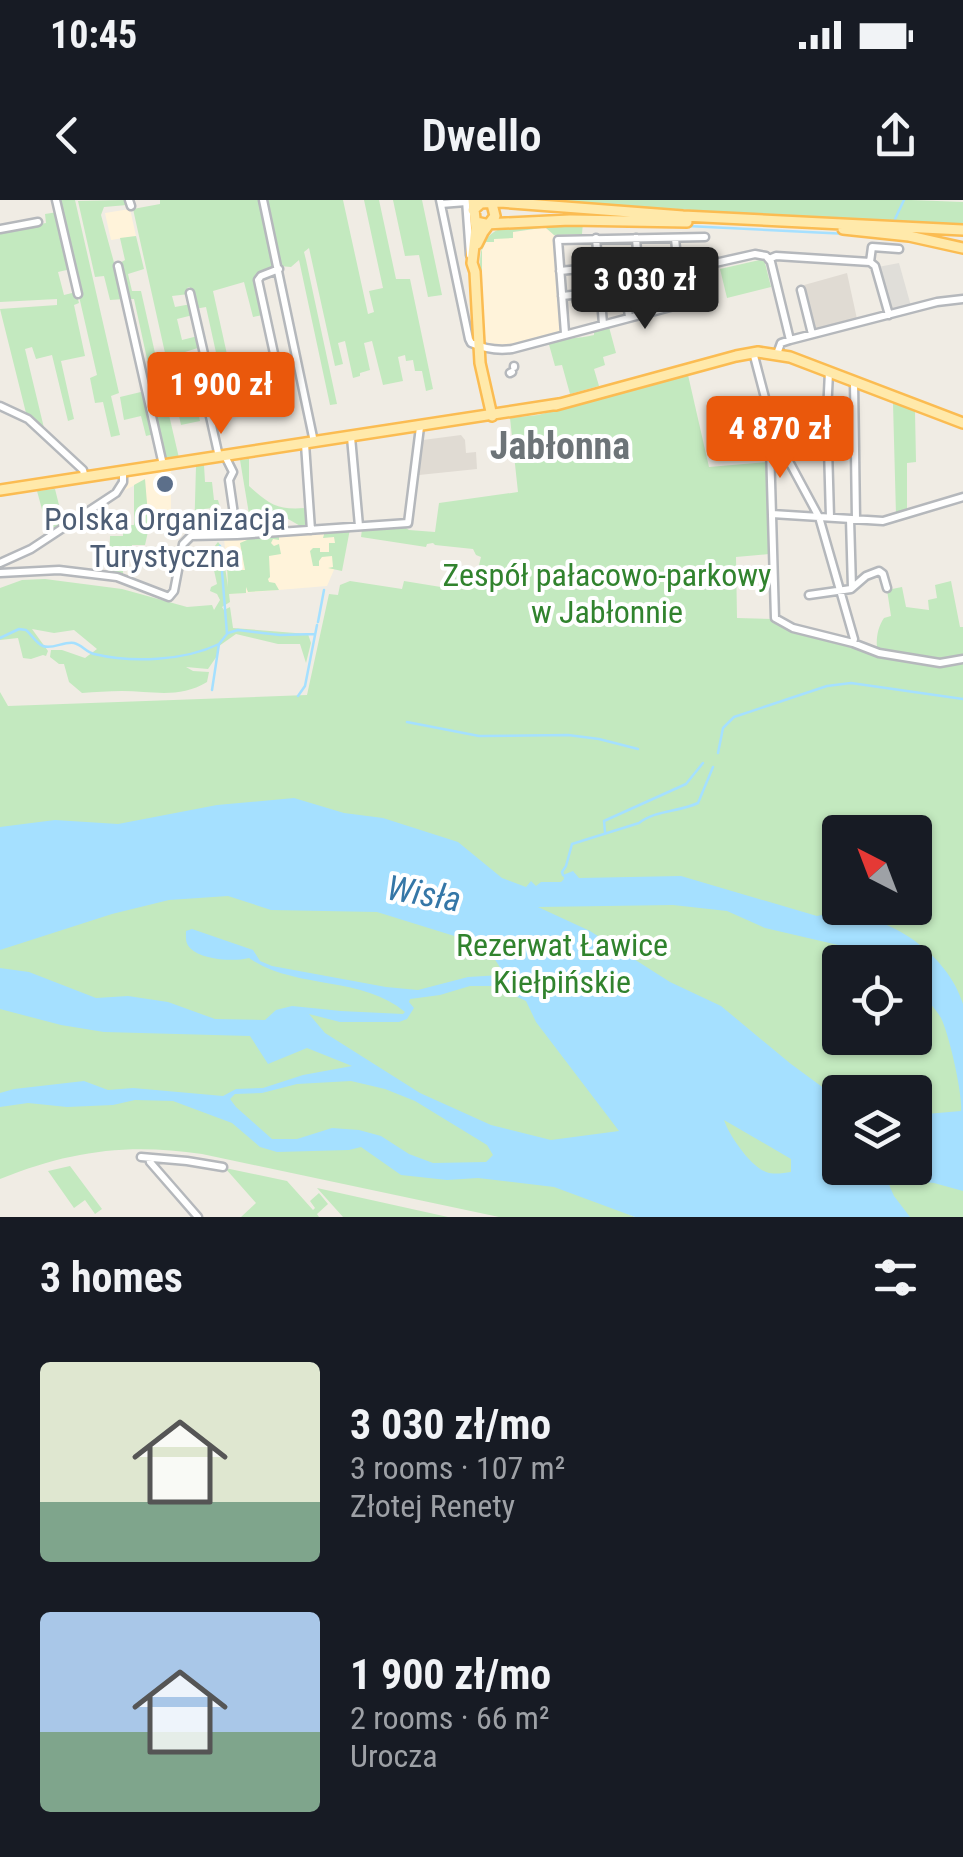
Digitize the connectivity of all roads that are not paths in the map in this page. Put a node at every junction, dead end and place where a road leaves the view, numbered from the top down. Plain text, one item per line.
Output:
1 (56, 200) edge
2 (264, 200) edge
3 (492, 201) edge
4 (441, 202) edge
5 (470, 203) edge
6 (38, 222) dead end
7 (476, 222) junction
8 (490, 223) junction
9 (0, 228) edge
10 (963, 230) edge
11 (596, 238) junction
12 (636, 238) junction
13 (676, 238) junction
14 (706, 238) dead end
15 (963, 248) edge
16 (899, 249) dead end
17 (769, 259) junction
18 (873, 265) junction
19 (118, 266) dead end
20 (473, 266) junction
21 (706, 268) dead end
22 (278, 269) junction
23 (599, 269) junction
24 (638, 269) junction
25 (678, 269) junction
26 (560, 271) junction
27 (800, 290) dead end
28 (601, 292) junction
29 (190, 293) dead end
30 (78, 294) dead end
31 (562, 296) junction
32 (963, 299) edge
33 (680, 302) junction
34 (627, 303) junction
35 (614, 304) dead end
36 (889, 314) junction
37 (629, 318) junction
38 (603, 324) junction
39 (565, 333) junction
40 (812, 334) junction
41 (790, 340) junction
42 (477, 349) junction
43 (753, 352) junction
44 (777, 354) junction
45 (278, 372) dead end
46 (829, 372) junction
47 (854, 381) junction
48 (0, 406) edge
49 (494, 415) junction
50 (963, 423) edge
51 (420, 426) junction
52 (770, 427) junction
53 (351, 437) junction
54 (310, 444) junction
55 (222, 456) junction
56 (163, 466) junction
57 (123, 472) junction
58 (84, 478) junction
59 (0, 490) edge
60 (963, 497) edge
61 (772, 514) junction
62 (820, 517) junction
63 (830, 517) junction
64 (853, 519) junction
65 (359, 526) junction
66 (311, 530) junction
67 (237, 536) junction
68 (0, 564) edge
69 (0, 573) edge
70 (852, 588) junction
71 (887, 588) dead end
72 (840, 591) junction
73 (809, 595) dead end
74 (853, 643) junction
75 (963, 658) edge
76 (224, 1167) dead end
77 (198, 1217) edge

1 - 30 street
2 - 22 street
3 - 5 main road
3 - 8 main road
3 - 10 main road
4 - 5 street
4 - 42 street
5 - 7 main road
5 - 20 street
6 - 9 street
7 - 8 main road
7 - 20 main road
8 - 15 main road
8 - 20 main road
11 - 12 street
11 - 23 street
11 - 26 street
12 - 13 street
12 - 24 street
13 - 14 street
13 - 25 street
16 - 18 street
17 - 18 street
17 - 33 street
17 - 41 street
18 - 36 street
19 - 56 street
20 - 42 main road
21 - 25 street
22 - 45 street
22 - 54 street
23 - 24 street
23 - 26 street
23 - 28 street
24 - 25 street
24 - 34 street
25 - 33 street
26 - 31 street
27 - 40 street
28 - 31 street
28 - 38 street
29 - 55 street
31 - 39 street
32 - 36 street
33 - 37 street
34 - 35 street
34 - 37 street
36 - 40 street
37 - 38 street
38 - 39 street
39 - 42 street
40 - 41 street
41 - 44 street
42 - 49 main road
43 - 44 main road
43 - 49 main road
43 - 52 street
44 - 46 main road
46 - 47 main road
46 - 63 street
47 - 50 main road
47 - 64 street
48 - 58 street
49 - 51 main road
51 - 53 main road
51 - 65 street
52 - 61 street
52 - 62 street
53 - 54 main road
53 - 65 street
54 - 55 main road
54 - 66 street
55 - 56 main road
55 - 67 street
56 - 57 main road
57 - 58 main road
57 - 68 street
58 - 59 main road
60 - 64 street
61 - 62 street
61 - 74 street
62 - 63 street
62 - 72 street
63 - 64 street
64 - 70 street
65 - 66 street
66 - 67 street
67 - 69 street
70 - 71 street
70 - 72 street
72 - 73 street
72 - 74 street
74 - 75 street
76 - 77 street

